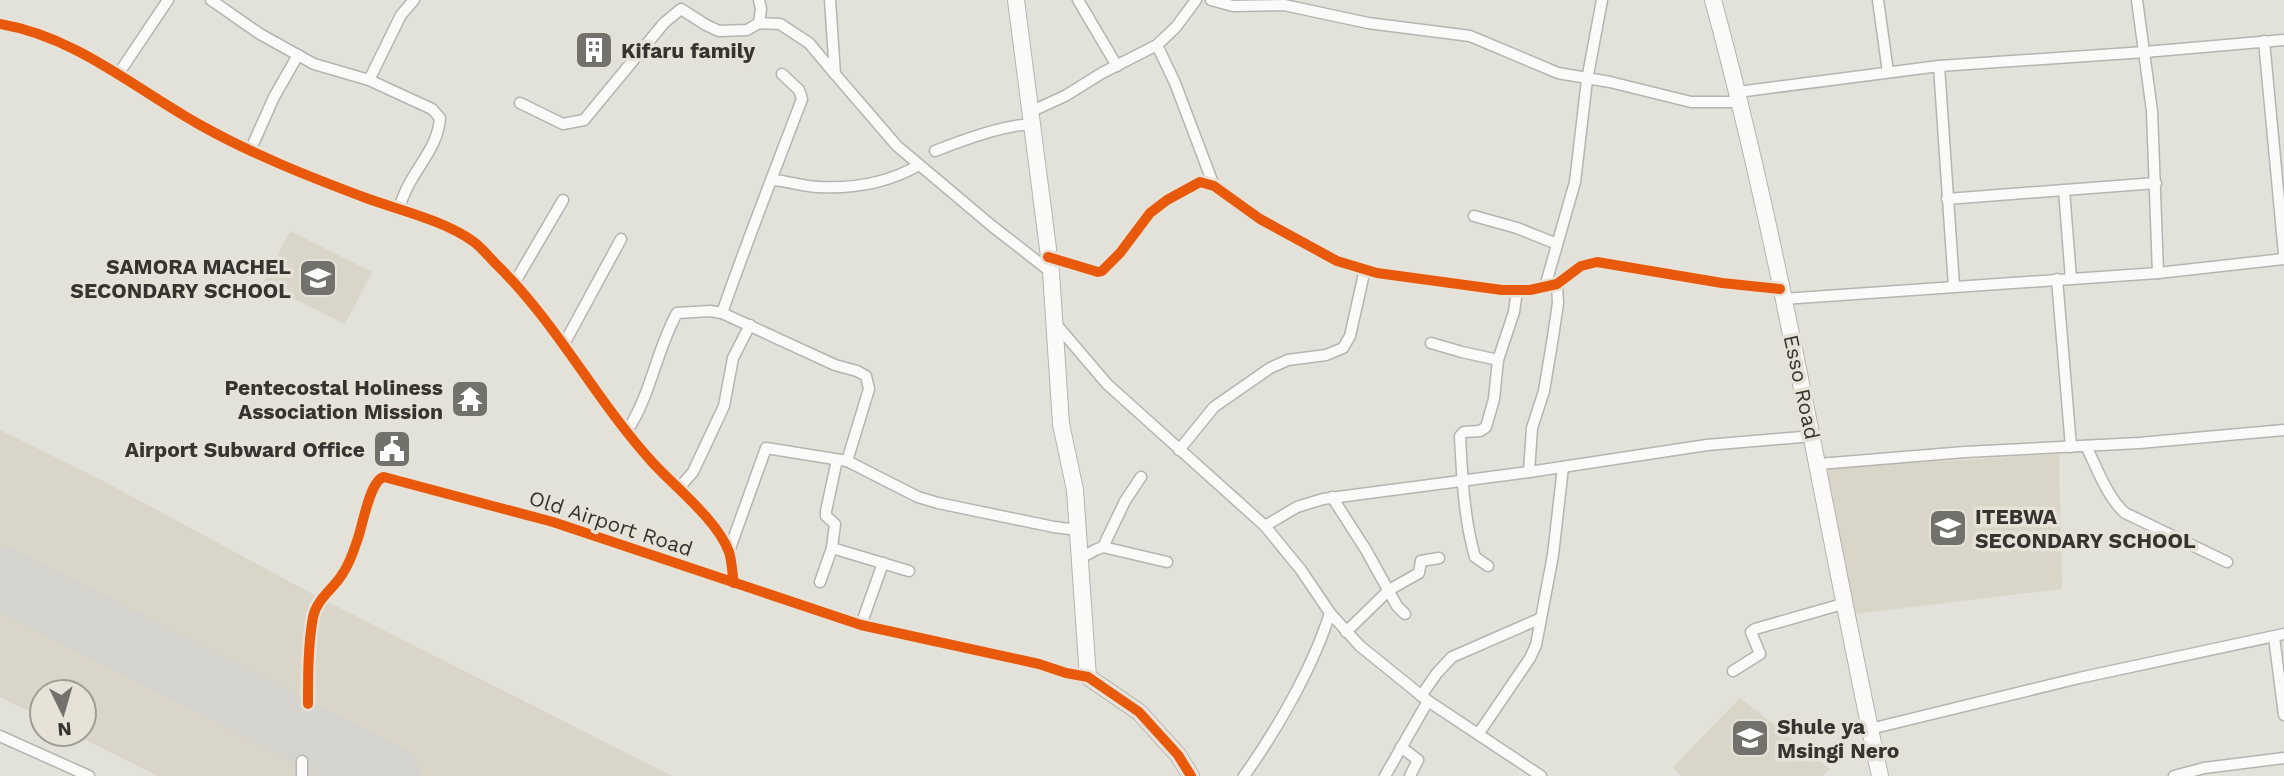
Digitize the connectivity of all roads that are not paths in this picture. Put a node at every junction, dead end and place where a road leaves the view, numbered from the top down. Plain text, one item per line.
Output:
1 (168, 0) edge
2 (211, 0) edge
3 (414, 0) edge
4 (759, 0) edge
5 (830, 0) edge
6 (1016, 0) edge
7 (1078, 0) edge
8 (1196, 0) edge
9 (1211, 0) edge
10 (1602, 0) edge
11 (1713, 0) edge
12 (1878, 0) edge
13 (2137, 0) edge
14 (1285, 3) edge
15 (1317, 5) edge
16 (759, 23) junction
17 (0, 24) edge
18 (2284, 40) edge
19 (2264, 41) junction
20 (1157, 45) junction
21 (2145, 52) junction
22 (298, 55) junction
23 (1117, 66) junction
24 (1939, 66) junction
25 (1888, 72) junction
26 (119, 73) junction
27 (782, 74) dead end
28 (835, 74) junction
29 (1587, 79) junction
30 (369, 80) junction
31 (1740, 97) junction
32 (520, 103) dead end
33 (1030, 118) junction
34 (250, 151) junction
35 (935, 151) dead end
36 (919, 165) junction
37 (773, 180) junction
38 (2156, 183) junction
39 (1214, 186) junction
40 (2064, 190) junction
41 (1947, 199) junction
42 (563, 200) dead end
43 (398, 210) junction
44 (1475, 216) dead end
45 (621, 239) dead end
46 (1557, 244) junction
47 (2284, 256) edge
48 (1050, 264) junction
49 (1365, 270) junction
50 (2158, 273) junction
51 (2057, 279) junction
52 (2071, 279) junction
53 (515, 282) junction
54 (1557, 284) junction
55 (1954, 286) junction
56 (1545, 287) junction
57 (1517, 290) junction
58 (1782, 294) junction
59 (722, 313) junction
60 (1053, 320) junction
61 (750, 325) junction
62 (1431, 343) dead end
63 (564, 344) junction
64 (1498, 360) junction
65 (2284, 430) edge
66 (628, 431) junction
67 (1813, 436) junction
68 (2086, 446) junction
69 (2071, 447) junction
70 (1179, 450) junction
71 (842, 460) junction
72 (1819, 464) junction
73 (1563, 467) junction
74 (1530, 472) junction
75 (1141, 477) dead end
76 (1462, 480) junction
77 (679, 488) junction
78 (1332, 497) junction
79 (1265, 526) junction
80 (1078, 530) junction
81 (1103, 547) junction
82 (832, 548) junction
83 (729, 551) junction
84 (1081, 558) junction
85 (1438, 558) dead end
86 (883, 562) junction
87 (1167, 562) dead end
88 (2227, 562) dead end
89 (1488, 566) dead end
90 (909, 571) dead end
91 (820, 582) dead end
92 (734, 583) junction
93 (1389, 590) junction
94 (1846, 603) junction
95 (1330, 613) junction
96 (1405, 614) dead end
97 (1539, 619) junction
98 (861, 625) junction
99 (1346, 632) junction
100 (2279, 636) edge
101 (1733, 671) dead end
102 (1088, 677) junction
103 (1424, 698) junction
104 (308, 704) dead end
105 (2284, 715) edge
106 (1870, 729) junction
107 (1479, 733) junction
108 (0, 736) edge
109 (1402, 747) junction
110 (2284, 758) edge
111 (302, 761) dead end
112 (89, 776) edge
113 (302, 776) edge
114 (1191, 776) edge
115 (1244, 776) edge
116 (1385, 776) edge
117 (1410, 776) edge
118 (1541, 776) edge
119 (1880, 776) edge
120 (2174, 776) edge

1 - 26 street
2 - 22 street
3 - 30 street
4 - 16 street
5 - 28 street
6 - 33 street
7 - 23 street
8 - 20 street
9 - 14 street
10 - 29 street
11 - 31 street, Esso Road
12 - 25 street
13 - 21 street
14 - 15 street
15 - 29 street
16 - 28 street
16 - 32 street
17 - 26 street
18 - 19 street
19 - 21 street
19 - 47 street
20 - 23 street
20 - 39 street
21 - 24 street
21 - 38 street
22 - 30 street
22 - 34 street
23 - 33 street
24 - 25 street
24 - 41 street
25 - 31 street
26 - 34 street
27 - 37 street
28 - 36 street
29 - 31 street
29 - 46 street
30 - 43 street
31 - 58 street, Esso Road
33 - 35 street
33 - 48 street
34 - 43 street
36 - 37 street
36 - 48 street
37 - 59 street
38 - 40 street
38 - 50 street
39 - 48 street
39 - 49 street
40 - 41 street
40 - 52 street
41 - 55 street
42 - 53 street
43 - 53 street
44 - 46 street
45 - 63 street
46 - 56 street
47 - 50 street
48 - 60 street
49 - 57 street
49 - 70 street
50 - 52 street
51 - 52 street
51 - 55 street
51 - 69 street
53 - 63 street
54 - 56 street
54 - 58 street
54 - 74 street
55 - 58 street
56 - 57 street
57 - 64 street
58 - 67 street, Esso Road
59 - 61 street
59 - 66 street
60 - 70 street
60 - 80 street
61 - 71 street
61 - 77 street
62 - 64 street
63 - 66 street
64 - 76 street
65 - 68 street
66 - 77 street
67 - 72 street, Esso Road
67 - 73 street
68 - 69 street
68 - 88 street
69 - 72 street
70 - 79 street
71 - 80 street
71 - 82 street
71 - 83 street
72 - 94 street, Esso Road
73 - 74 street
73 - 97 street
74 - 76 street
75 - 81 street
76 - 78 street
76 - 89 street
77 - 83 street
78 - 79 street
78 - 93 street
79 - 95 street
80 - 84 street
81 - 84 street
81 - 87 street
82 - 86 street
82 - 91 street
83 - 92 street
84 - 102 street
85 - 93 street
86 - 90 street
86 - 98 street
92 - 98 street, Old Airport Road
92 - 104 street, Old Airport Road
93 - 96 street
93 - 99 street
94 - 101 street
94 - 106 street, Esso Road
95 - 99 street
95 - 115 street
97 - 103 street
97 - 107 street
98 - 102 street, Old Airport Road
99 - 103 street
100 - 105 street
100 - 106 street
102 - 114 street, Old Airport Road
103 - 107 street
103 - 109 street
106 - 119 street, Esso Road
107 - 118 street
108 - 112 street
109 - 116 street
109 - 117 street
110 - 120 street
111 - 113 street

